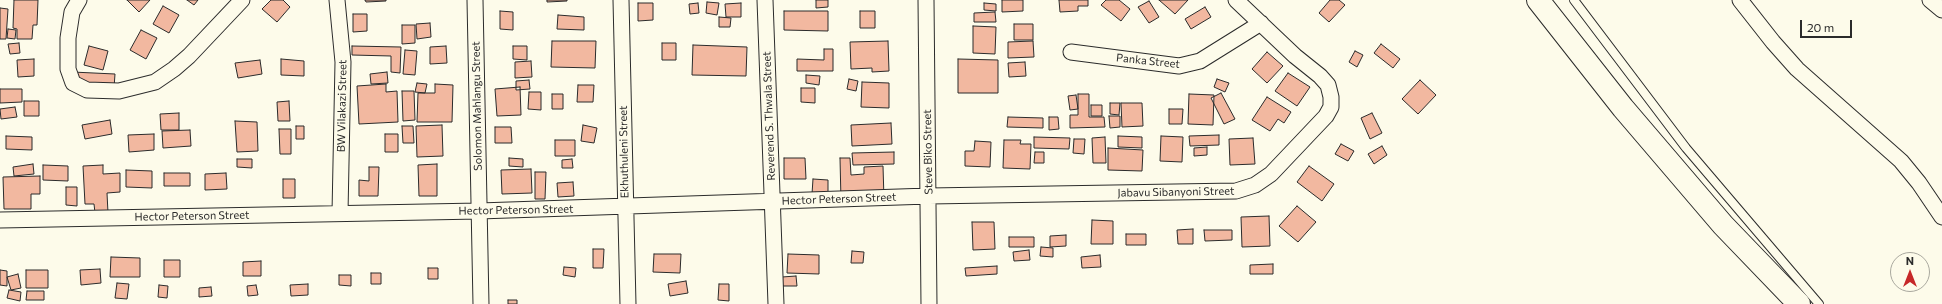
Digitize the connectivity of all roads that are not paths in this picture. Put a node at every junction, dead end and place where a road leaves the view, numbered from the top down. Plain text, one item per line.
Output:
1 (79, 0) edge
2 (242, 0) edge
3 (337, 0) edge
4 (475, 0) edge
5 (620, 0) edge
6 (765, 0) edge
7 (926, 0) edge
8 (1236, 0) edge
9 (1538, 0) edge
10 (1574, 0) edge
11 (1740, 0) edge
12 (1930, 0) edge
13 (1942, 10) edge
14 (1261, 23) junction
15 (1071, 52) dead end
16 (1031, 194) joint
17 (929, 196) junction
18 (772, 201) junction
19 (626, 207) junction
20 (479, 211) junction
21 (340, 213) junction
22 (1942, 217) edge
23 (0, 220) edge
24 (481, 304) edge
25 (628, 304) edge
26 (776, 304) edge
27 (929, 304) edge
28 (1799, 304) edge
29 (1819, 304) edge

1 - 2 street
3 - 21 street, BW Vilakazi Street
4 - 20 street, Solomon Mahlangu Street
5 - 19 street, Ekhuthuleni Street
6 - 18 street, Reverend S. Thwala Street
7 - 17 street, Steve Biko Street
8 - 14 street, Jabavu Sibanyoni Street
9 - 28 highway
10 - 29 lane
11 - 22 street
12 - 13 street
14 - 15 street, Panka Street
14 - 16 street, Jabavu Sibanyoni Street
16 - 17 street, Hector Peterson Street
17 - 18 street, Hector Peterson Street
17 - 27 street, Steve Biko Street
18 - 19 street, Hector Peterson Street
18 - 26 street, Reverend S. Thwala Street
19 - 20 street, Hector Peterson Street
19 - 25 street, Ekhuthuleni Street
20 - 21 street, Hector Peterson Street
20 - 24 street, Solomon Mahlangu Street
21 - 23 street, Hector Peterson Street

